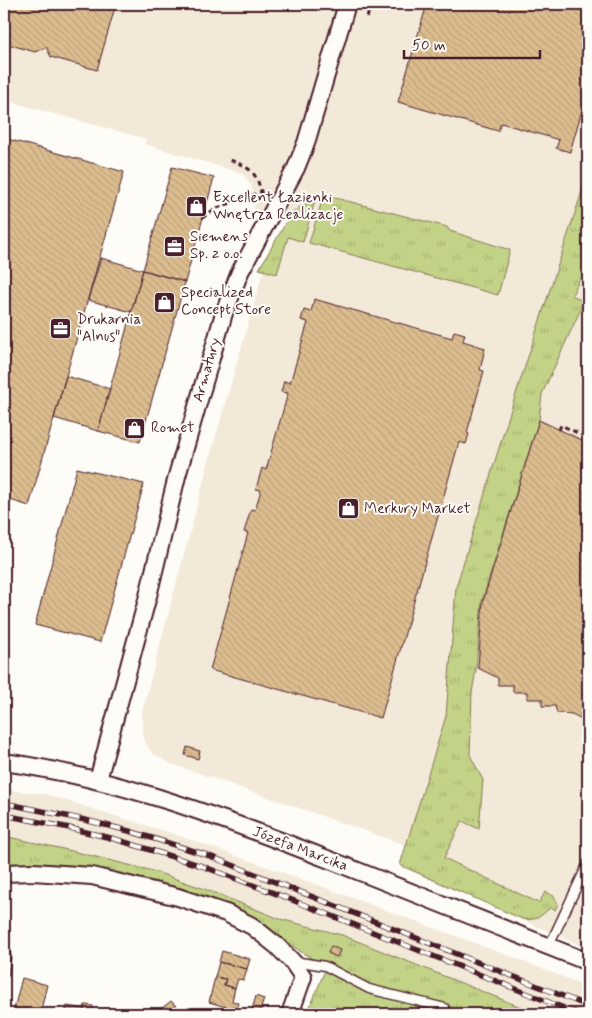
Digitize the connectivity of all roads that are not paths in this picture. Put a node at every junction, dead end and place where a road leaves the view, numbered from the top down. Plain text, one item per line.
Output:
1 (347, 4) edge
2 (4, 762) edge
3 (98, 780) junction
4 (588, 863) edge
5 (4, 873) edge
6 (549, 946) junction
7 (4, 947) edge
8 (292, 961) junction
9 (588, 962) edge
10 (4, 974) edge
11 (445, 1008) dead end
12 (290, 1014) edge

1 - 3 street, Armatury
2 - 3 street, Józefa Marcika
3 - 6 street, Józefa Marcika
4 - 6 lane
5 - 8 street
6 - 9 street, Józefa Marcika
7 - 10 lane
8 - 11 lane
8 - 12 street

